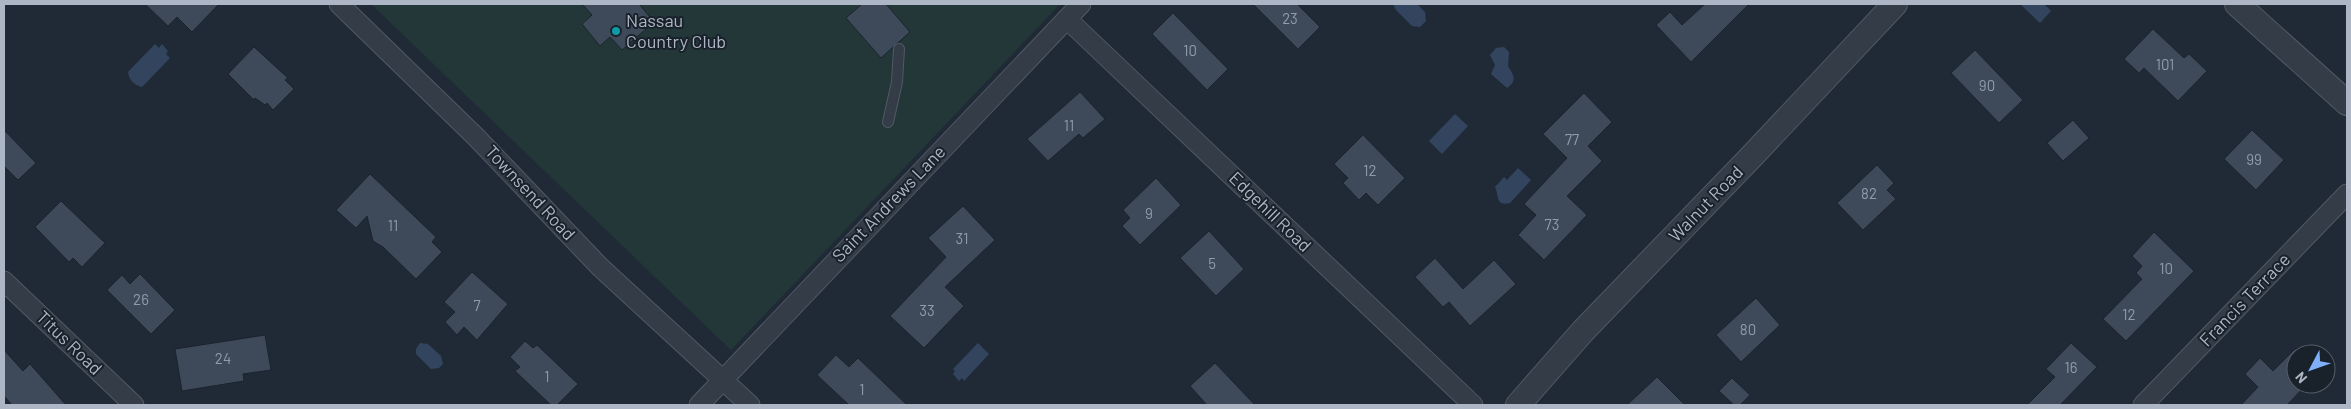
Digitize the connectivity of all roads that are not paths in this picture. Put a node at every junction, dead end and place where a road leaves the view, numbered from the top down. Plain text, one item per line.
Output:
1 (339, 4) edge
2 (1081, 4) edge
3 (1895, 4) edge
4 (2237, 4) edge
5 (1067, 19) junction
6 (899, 49) dead end
7 (2347, 103) edge
8 (888, 122) dead end
9 (2347, 194) edge
10 (4, 281) edge
11 (722, 380) junction
12 (134, 405) edge
13 (699, 405) edge
14 (750, 405) edge
15 (1473, 405) edge
16 (1518, 405) edge
17 (2143, 405) edge

1 - 11 street, Townsend Road
2 - 5 street, Saint Andrews Lane
3 - 16 street, Walnut Road
4 - 7 street
5 - 11 street, Saint Andrews Lane
5 - 15 street, Edgehill Road
6 - 8 lane
9 - 17 street, Francis Terrace
10 - 12 street, Titus Road
11 - 13 street, Saint Andrews Lane
11 - 14 street, Townsend Road

